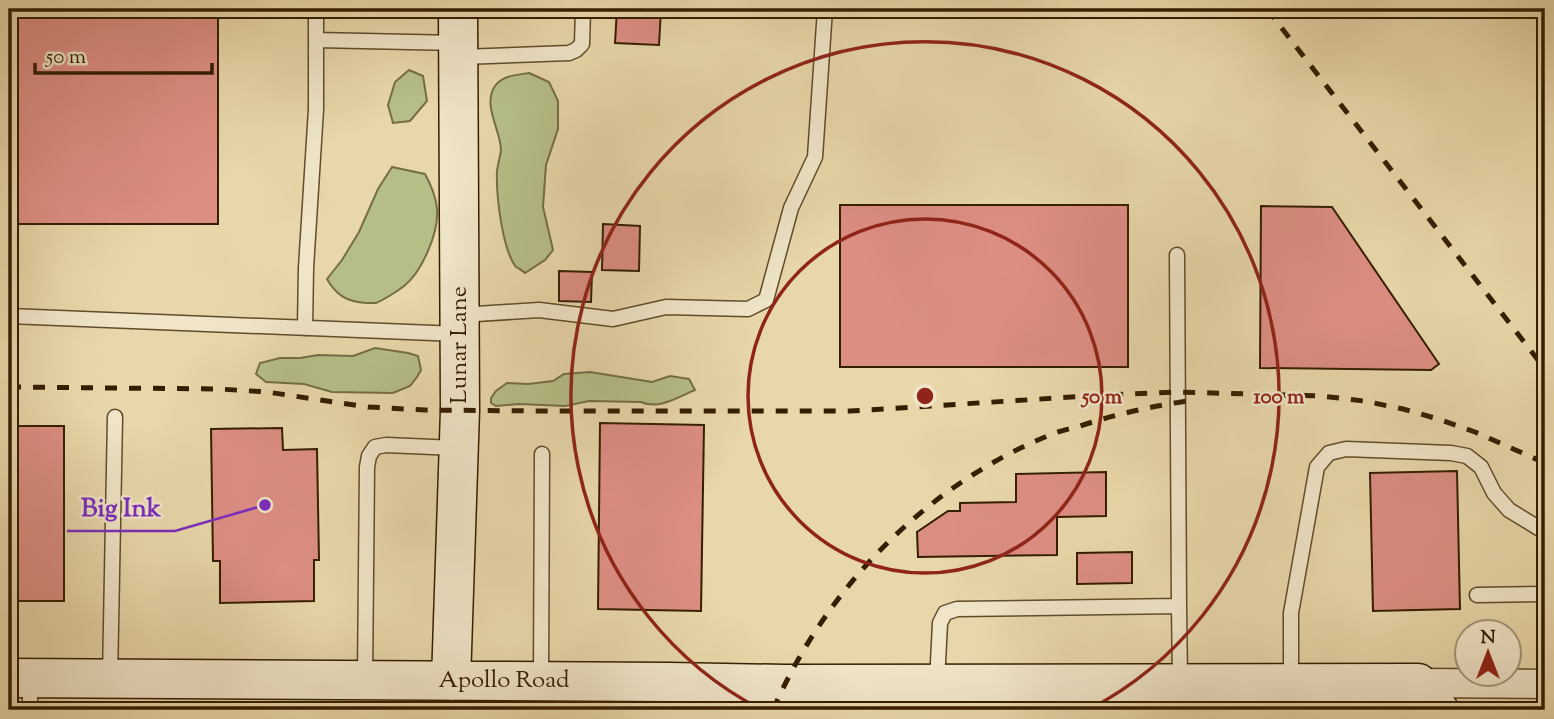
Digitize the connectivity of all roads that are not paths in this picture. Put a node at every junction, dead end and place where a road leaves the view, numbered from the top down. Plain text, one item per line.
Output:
1 (316, 9) edge
2 (583, 9) edge
3 (825, 9) edge
4 (458, 36) edge
5 (316, 40) junction
6 (1177, 255) dead end
7 (9, 316) edge
8 (459, 325) junction
9 (305, 328) junction
10 (115, 417) dead end
11 (459, 448) junction
12 (542, 454) dead end
13 (1545, 532) edge
14 (1545, 594) edge
15 (1478, 595) dead end
16 (1179, 606) junction
17 (110, 679) junction
18 (365, 681) junction
19 (451, 681) junction
20 (541, 681) junction
21 (1180, 683) junction
22 (1290, 683) junction
23 (937, 684) junction
24 (1545, 684) edge
25 (23, 689) edge
26 (670, 696) edge
27 (1429, 696) edge
28 (882, 697) edge
29 (1101, 697) edge

1 - 5 lane
2 - 4 lane
3 - 8 lane
4 - 5 lane
4 - 8 street, Lunar Lane
5 - 9 lane
6 - 16 lane
7 - 9 lane
8 - 9 lane
8 - 11 street, Lunar Lane
10 - 17 lane
11 - 18 lane
11 - 19 street, Lunar Lane
12 - 20 lane
13 - 22 lane
14 - 15 lane
16 - 21 lane
16 - 23 lane
17 - 18 street, Apollo Road
17 - 25 street, Apollo Road
18 - 19 street, Apollo Road
19 - 20 street, Apollo Road
20 - 26 street, Apollo Road
21 - 22 street, Apollo Road
21 - 29 street, Apollo Road
22 - 27 street, Apollo Road
23 - 28 street, Apollo Road
23 - 29 street, Apollo Road
24 - 27 street, Apollo Road
26 - 28 street, Apollo Road

